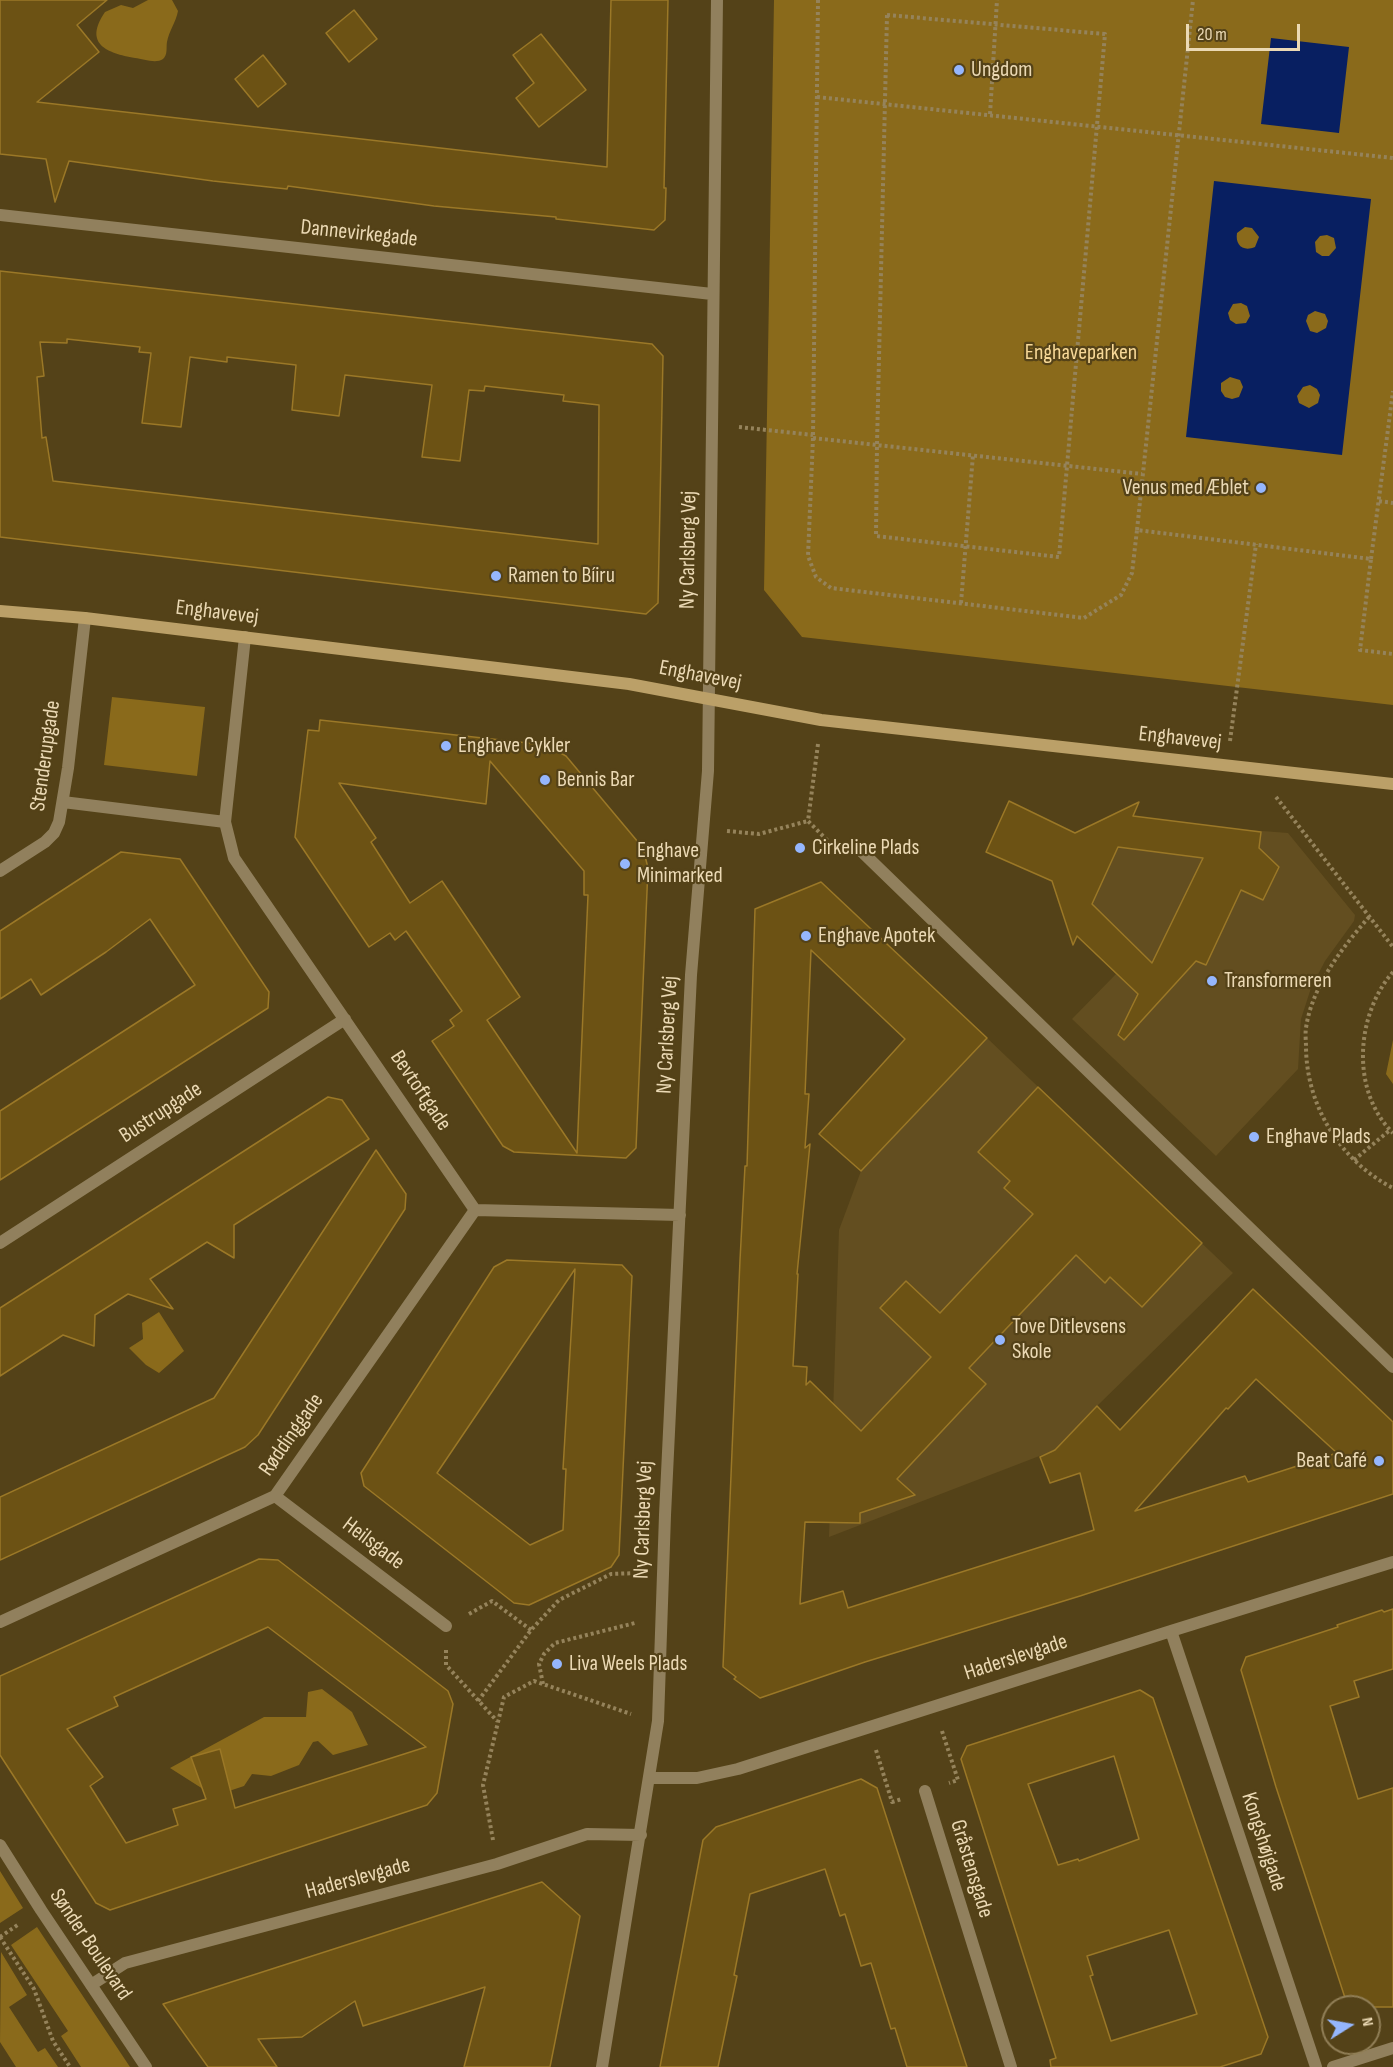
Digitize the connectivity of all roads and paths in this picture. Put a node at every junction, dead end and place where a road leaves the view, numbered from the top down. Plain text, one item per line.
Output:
1 (717, 0) edge
2 (818, 0) edge
3 (997, 0) edge
4 (1193, 0) edge
5 (994, 24) junction
6 (817, 97) junction
7 (884, 105) junction
8 (990, 114) junction
9 (1097, 126) junction
10 (1179, 135) junction
11 (1393, 158) edge
12 (0, 215) edge
13 (712, 294) junction
14 (1393, 391) edge
15 (712, 425) junction
16 (813, 436) junction
17 (877, 444) junction
18 (973, 455) junction
19 (1066, 466) junction
20 (1142, 474) junction
21 (1379, 501) junction
22 (1393, 502) edge
23 (1137, 530) junction
24 (1256, 544) junction
25 (966, 547) junction
26 (1371, 559) junction
27 (961, 603) junction
28 (0, 611) edge
29 (85, 618) junction
30 (245, 637) junction
31 (1393, 654) edge
32 (707, 699) junction
33 (821, 720) junction
34 (1227, 766) junction
35 (1254, 768) junction
36 (1393, 784) edge
37 (63, 802) junction
38 (808, 821) junction
39 (225, 822) junction
40 (703, 829) junction
41 (857, 847) joint
42 (0, 871) edge
43 (1369, 917) junction
44 (1393, 947) edge
45 (1393, 972) edge
46 (345, 1019) junction
47 (1391, 1131) edge
48 (1354, 1160) junction
49 (1393, 1188) edge
50 (475, 1210) junction
51 (680, 1215) junction
52 (0, 1243) edge
53 (1393, 1367) edge
54 (275, 1496) junction
55 (1393, 1562) edge
56 (634, 1572) dead end
57 (492, 1601) dead end
58 (0, 1622) edge
59 (632, 1624) dead end
60 (446, 1626) joint
61 (531, 1630) junction
62 (1171, 1630) junction
63 (543, 1684) junction
64 (478, 1701) junction
65 (933, 1706) junction
66 (629, 1713) dead end
67 (498, 1722) junction
68 (869, 1727) junction
69 (650, 1778) junction
70 (925, 1791) junction
71 (641, 1835) junction
72 (0, 1845) edge
73 (497, 1864) junction
74 (0, 1937) edge
75 (90, 1985) junction
76 (1393, 2048) edge
77 (70, 2067) edge
78 (146, 2067) edge
79 (603, 2067) edge
80 (1011, 2067) edge
81 (1316, 2067) edge
82 (1334, 2067) edge

1 - 13 street, Ny Carlsberg Vej
2 - 6 path
3 - 5 path
4 - 10 path
5 - 7 path
5 - 8 path
5 - 9 path
6 - 7 path
6 - 16 path
7 - 8 path
7 - 17 path
8 - 9 path
9 - 10 path
9 - 19 path
10 - 11 path
10 - 20 path
12 - 13 street, Dannevirkegade
13 - 15 street, Ny Carlsberg Vej
14 - 21 path
15 - 16 path
15 - 32 street, Ny Carlsberg Vej
16 - 17 path
16 - 27 path
17 - 18 path
17 - 25 path
18 - 19 path
18 - 25 path
19 - 20 path
19 - 25 path
20 - 23 path
21 - 22 path
21 - 26 path
23 - 24 path
23 - 27 path
24 - 26 path
24 - 34 path
25 - 27 path
26 - 31 path
28 - 29 street, Enghavevej
29 - 30 street, Enghavevej
29 - 37 street, Stenderupgade
30 - 32 street, Enghavevej
30 - 39 street, Bevtoftgade
32 - 33 street, Enghavevej
32 - 40 street, Ny Carlsberg Vej
33 - 34 street, Enghavevej
33 - 38 path
34 - 35 street, Enghavevej
35 - 36 street, Enghavevej
35 - 43 path
37 - 39 street
37 - 42 street, Stenderupgade
38 - 40 path
38 - 41 path
39 - 46 street, Bevtoftgade
40 - 51 street, Ny Carlsberg Vej
41 - 53 street
43 - 44 path
43 - 48 path
45 - 47 path
46 - 50 street, Bevtoftgade
46 - 52 street, Bustrupgade
47 - 48 path
48 - 49 path
50 - 51 street
50 - 54 street, Røddinggade
51 - 69 street, Ny Carlsberg Vej
54 - 58 street, Røddinggade
54 - 60 street, Heilsgade
55 - 62 street, Haderslevgade
56 - 61 path
57 - 61 path
59 - 63 path
60 - 64 path
61 - 64 path
62 - 65 street, Haderslevgade
62 - 81 street, Kongshøjgade
63 - 66 path
63 - 67 path
64 - 67 path
65 - 68 street, Haderslevgade
65 - 70 path
67 - 73 path
68 - 69 street, Haderslevgade
68 - 70 path
69 - 71 street, Ny Carlsberg Vej
70 - 80 street, Gråstensgade
71 - 73 street, Haderslevgade
71 - 79 street, Ny Carlsberg Vej
72 - 75 street, Sønder Boulevard
73 - 75 street, Haderslevgade
74 - 77 path
75 - 78 street, Sønder Boulevard
76 - 82 street

